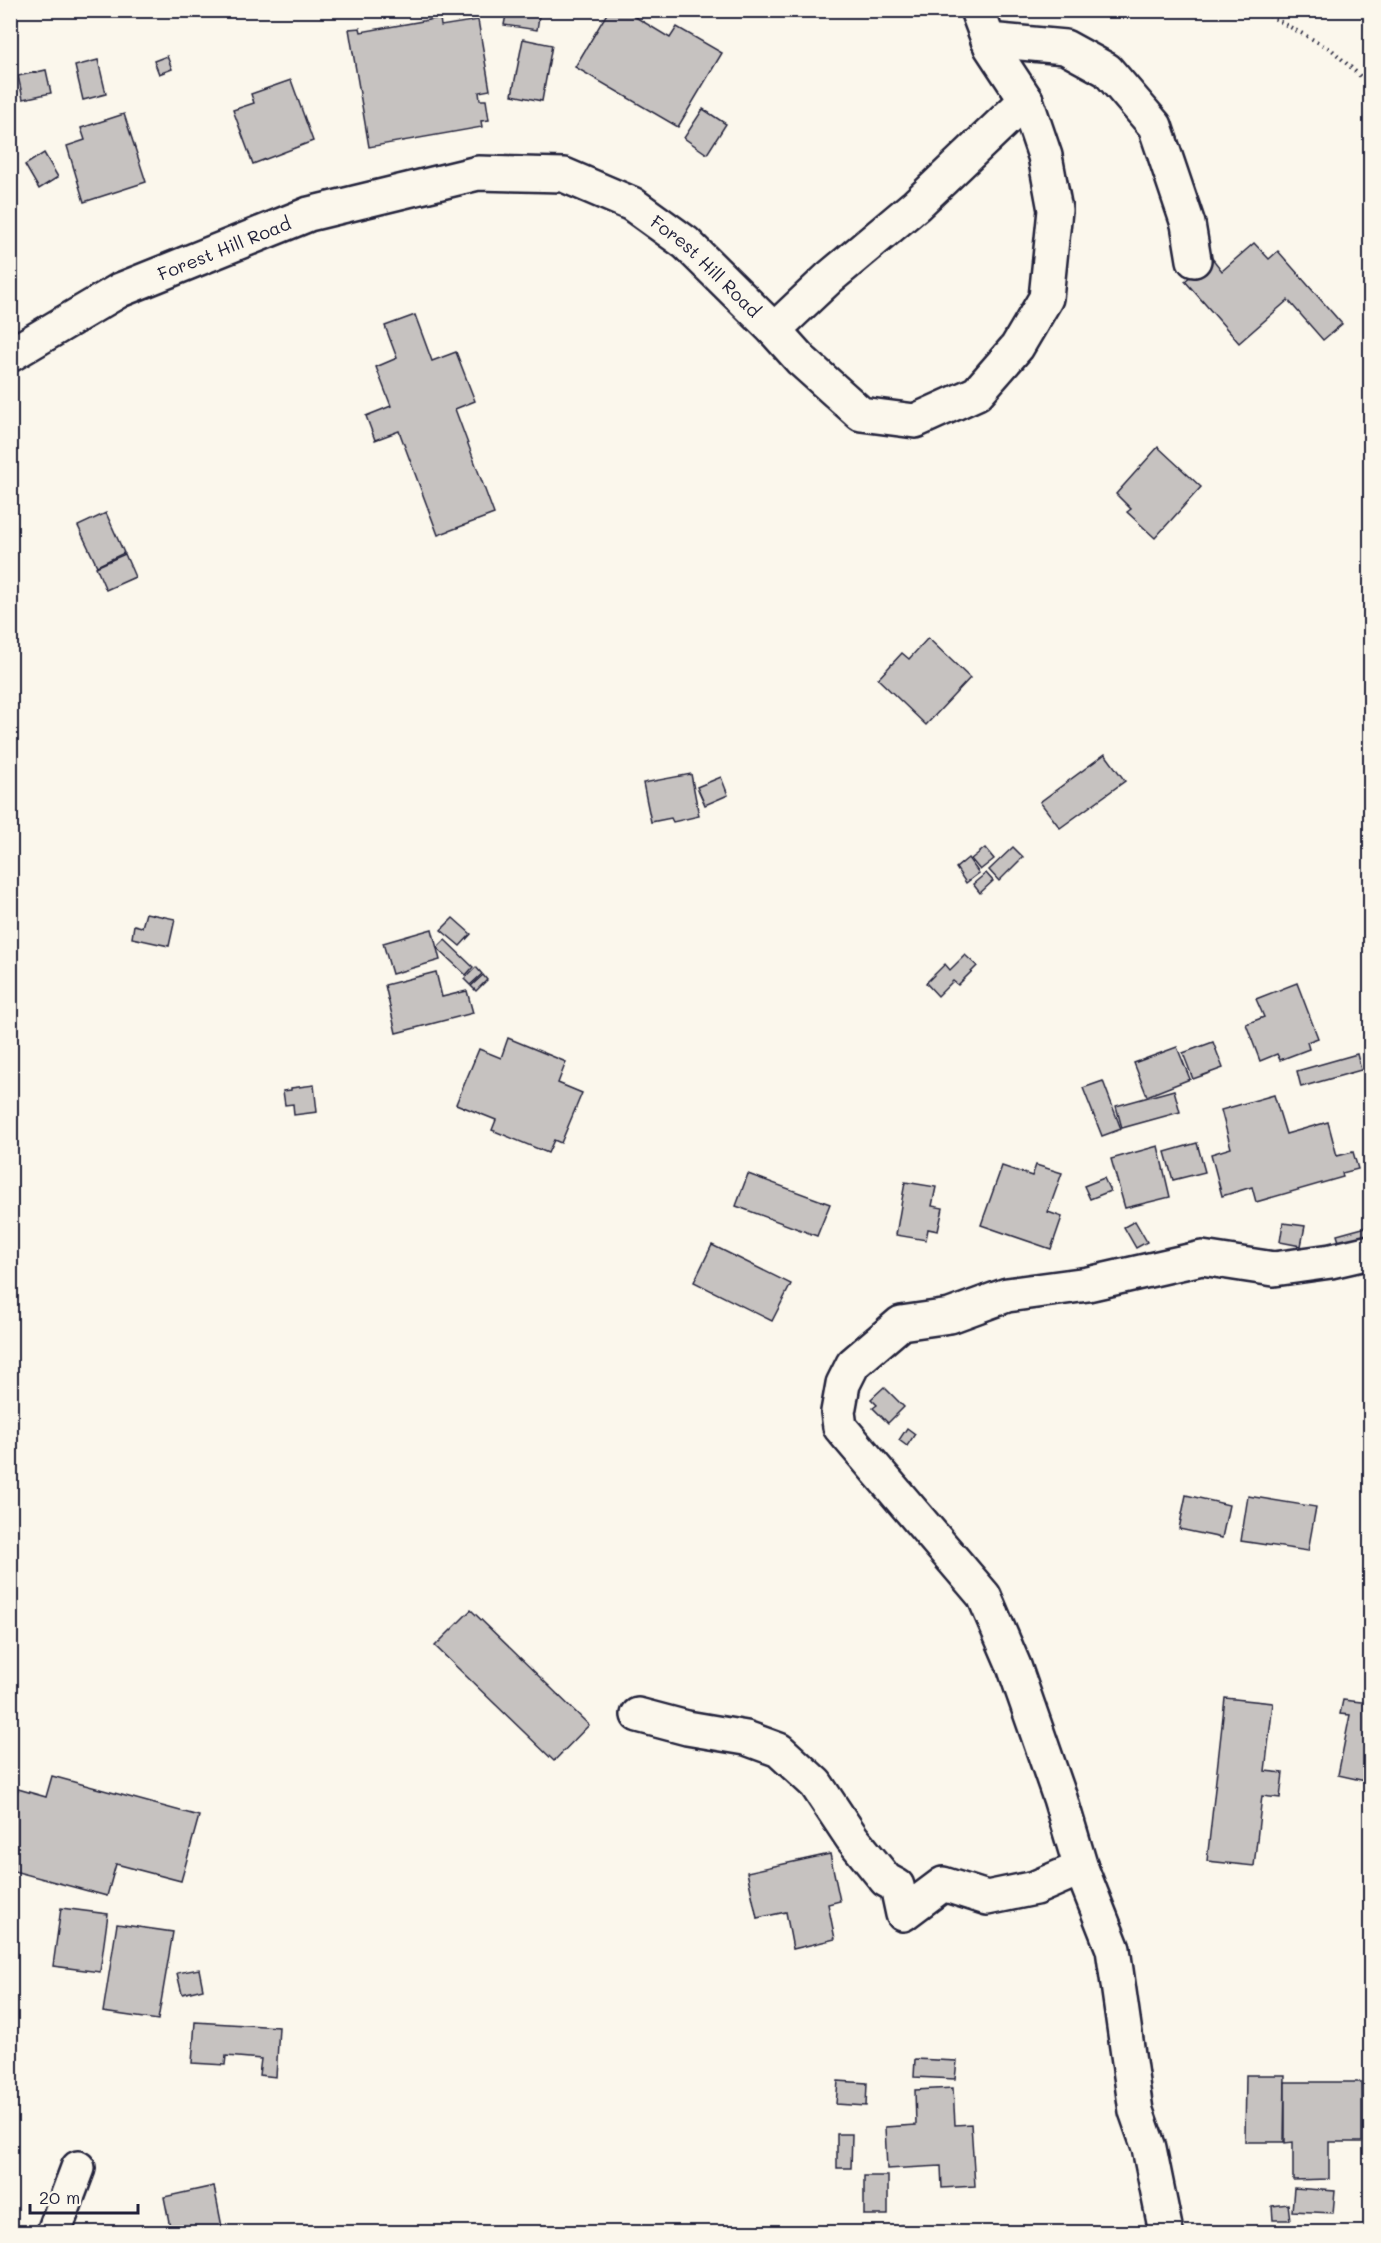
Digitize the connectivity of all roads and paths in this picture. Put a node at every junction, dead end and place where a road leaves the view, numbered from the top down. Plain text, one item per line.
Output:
1 (1259, 10) edge
2 (982, 25) edge
3 (1371, 85) edge
4 (1026, 100) junction
5 (1194, 260) dead end
6 (774, 330) junction
7 (10, 355) edge
8 (1371, 1252) edge
9 (638, 1715) dead end
10 (1081, 1868) junction
11 (78, 2168) dead end
12 (54, 2232) edge
13 (1166, 2232) edge

1 - 3 path
2 - 4 street, Forest Hill Road
2 - 5 street
4 - 6 street
4 - 6 street, Forest Hill Road
6 - 7 street, Forest Hill Road
8 - 10 street
9 - 10 street
10 - 13 street
11 - 12 street

